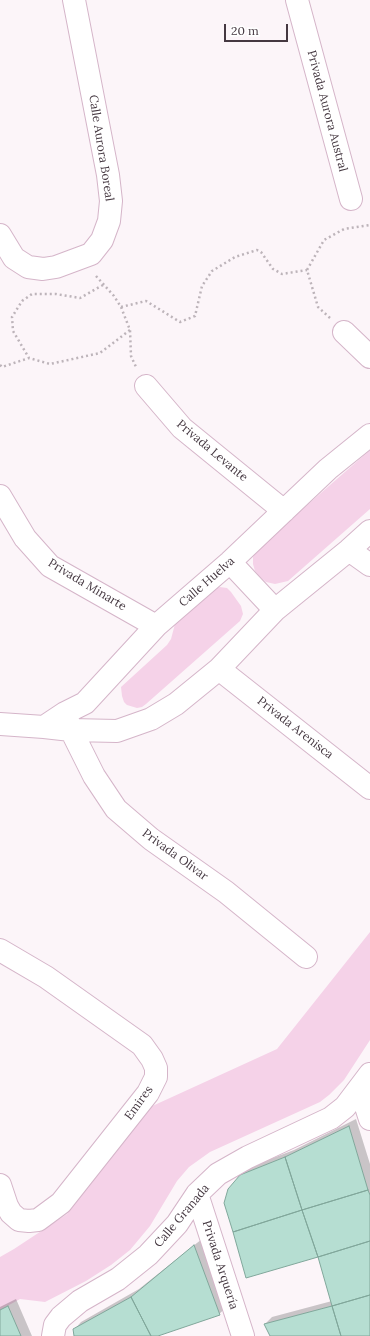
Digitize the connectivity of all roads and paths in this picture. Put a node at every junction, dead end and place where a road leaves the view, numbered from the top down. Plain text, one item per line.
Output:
1 (74, 0) edge
2 (297, 0) edge
3 (351, 198) dead end
4 (370, 225) edge
5 (0, 235) edge
6 (91, 254) junction
7 (306, 270) junction
8 (103, 285) junction
9 (121, 307) junction
10 (130, 330) junction
11 (344, 332) joint
12 (370, 357) edge
13 (30, 358) junction
14 (0, 365) edge
15 (146, 386) joint
16 (370, 435) edge
17 (0, 496) edge
18 (284, 511) junction
19 (370, 531) edge
20 (349, 550) junction
21 (230, 562) junction
22 (370, 565) edge
23 (275, 610) junction
24 (156, 626) junction
25 (220, 669) junction
26 (68, 722) junction
27 (0, 724) edge
28 (370, 788) edge
29 (0, 950) edge
30 (306, 957) dead end
31 (365, 1081) edge
32 (370, 1119) edge
33 (0, 1185) edge
34 (197, 1194) junction
35 (54, 1331) edge
36 (243, 1336) edge

1 - 6 street, Calle Aurora Boreal
2 - 3 street, Privada Aurora Austral
4 - 7 path
5 - 6 street
6 - 8 path
7 - 9 path
7 - 11 path
8 - 9 path
8 - 13 path
9 - 10 path
10 - 13 path
10 - 15 path
11 - 12 street
13 - 14 path
15 - 18 street, Privada Levante
16 - 18 street, Calle Huelva
17 - 24 street, Privada Minarte
18 - 21 street, Calle Huelva
19 - 20 street
20 - 22 street
20 - 23 street
21 - 23 street
21 - 24 street, Calle Huelva
23 - 25 street
24 - 26 street, Calle Huelva
25 - 26 street
25 - 28 street, Privada Arenisca
26 - 27 street, Calle Huelva
26 - 30 street, Privada Olivar
29 - 33 street, Emires
31 - 32 street
31 - 34 street, Calle Granada
34 - 35 street, Calle Granada
34 - 36 street, Privada Arquería

